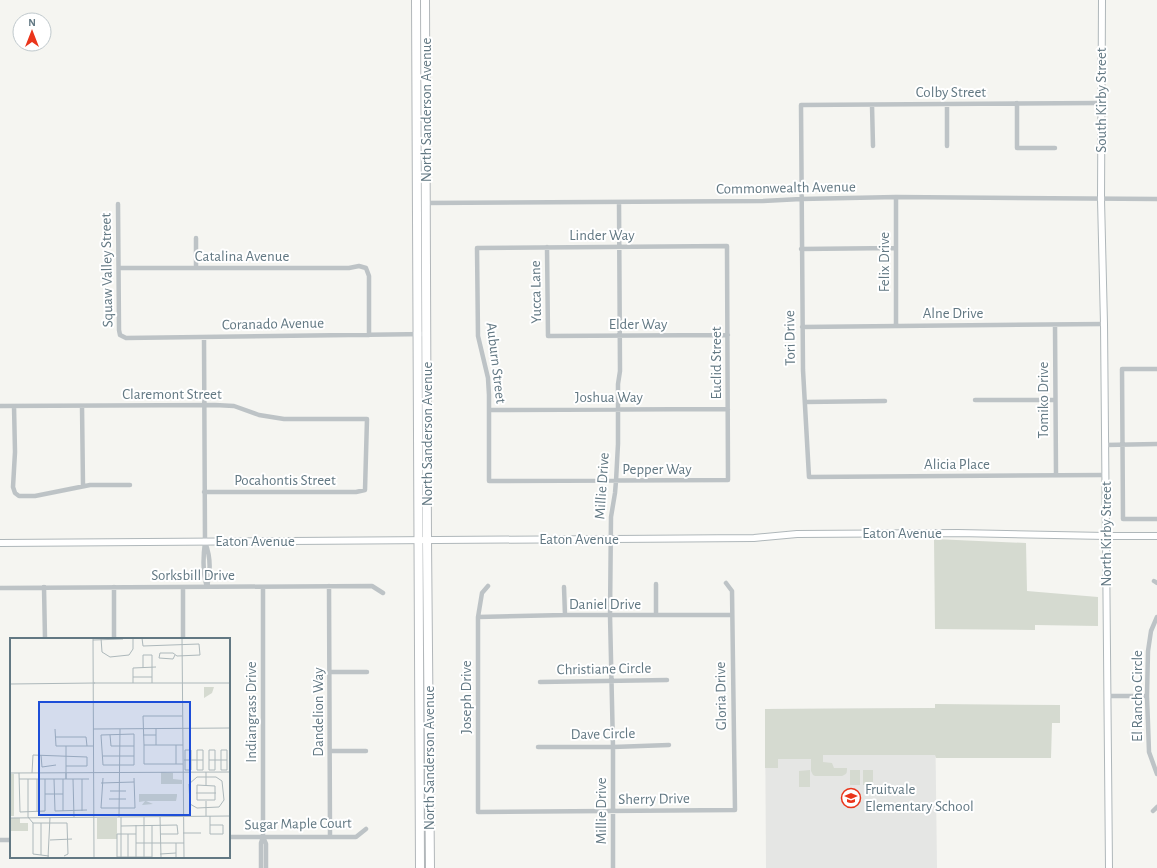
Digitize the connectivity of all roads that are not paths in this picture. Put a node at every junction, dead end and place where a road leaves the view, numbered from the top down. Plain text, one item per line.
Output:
1 (416, 0) edge
2 (425, 0) edge
3 (1102, 0) edge
4 (1017, 103) junction
5 (1102, 103) junction
6 (872, 104) junction
7 (947, 104) junction
8 (801, 105) joint
9 (873, 146) dead end
10 (947, 146) dead end
11 (1055, 148) dead end
12 (896, 197) junction
13 (801, 199) junction
14 (1157, 199) edge
15 (1101, 200) junction
16 (619, 202) junction
17 (417, 203) junction
18 (426, 203) junction
19 (118, 204) dead end
20 (196, 238) dead end
21 (727, 246) joint
22 (547, 247) junction
23 (620, 247) junction
24 (477, 248) joint
25 (896, 248) junction
26 (801, 249) junction
27 (119, 268) junction
28 (196, 268) junction
29 (1104, 324) junction
30 (1055, 325) junction
31 (802, 326) junction
32 (896, 326) junction
33 (418, 334) junction
34 (427, 334) junction
35 (120, 335) joint
36 (369, 335) junction
37 (728, 335) junction
38 (548, 336) joint
39 (620, 336) junction
40 (204, 337) junction
41 (1157, 369) edge
42 (975, 400) dead end
43 (1055, 400) junction
44 (885, 401) dead end
45 (805, 402) junction
46 (204, 405) junction
47 (0, 406) edge
48 (14, 406) junction
49 (82, 406) junction
50 (618, 409) junction
51 (728, 409) junction
52 (490, 410) junction
53 (1157, 444) edge
54 (1105, 445) junction
55 (1122, 445) junction
56 (1056, 475) junction
57 (1105, 475) junction
58 (809, 477) joint
59 (728, 480) joint
60 (489, 481) joint
61 (616, 481) junction
62 (130, 485) dead end
63 (83, 486) junction
64 (365, 490) joint
65 (204, 492) junction
66 (1157, 519) edge
67 (1106, 536) junction
68 (1157, 536) edge
69 (611, 539) junction
70 (423, 540) junction
71 (205, 542) junction
72 (0, 543) edge
73 (726, 583) dead end
74 (656, 584) dead end
75 (329, 586) junction
76 (488, 586) dead end
77 (114, 587) junction
78 (183, 587) junction
79 (207, 587) junction
80 (262, 587) junction
81 (564, 587) dead end
82 (0, 588) edge
83 (44, 588) junction
84 (383, 593) dead end
85 (565, 616) junction
86 (610, 616) junction
87 (656, 616) junction
88 (732, 616) junction
89 (478, 617) junction
90 (1157, 617) edge
91 (45, 638) edge
92 (114, 638) edge
93 (183, 638) edge
94 (330, 672) junction
95 (367, 672) dead end
96 (667, 680) dead end
97 (612, 681) junction
98 (540, 682) dead end
99 (1107, 696) junction
100 (1147, 696) junction
101 (669, 745) dead end
102 (538, 747) dead end
103 (613, 747) junction
104 (330, 751) junction
105 (366, 751) dead end
106 (1157, 774) edge
107 (1157, 807) edge
108 (735, 810) joint
109 (614, 811) junction
110 (478, 812) joint
111 (1153, 812) dead end
112 (366, 829) dead end
113 (230, 837) edge
114 (263, 837) junction
115 (330, 837) junction
116 (261, 868) edge
117 (266, 868) edge
118 (420, 868) edge
119 (430, 868) edge
120 (613, 868) edge
121 (1109, 868) edge

1 - 17 highway, North Sanderson Avenue
2 - 18 highway, North Sanderson Avenue
3 - 5 street, South Kirby Street
4 - 5 street, Colby Street
4 - 7 street, Colby Street
4 - 11 street
5 - 15 street, South Kirby Street
6 - 7 street, Colby Street
6 - 8 street, Colby Street
6 - 9 street
7 - 10 street
8 - 13 street, Tori Drive
12 - 13 street, Commonwealth Avenue
12 - 15 street, Commonwealth Avenue
12 - 25 street, Felix Drive
13 - 16 street, Commonwealth Avenue
13 - 26 street, Tori Drive
14 - 15 street, Commonwealth Avenue
15 - 29 street, North Kirby Street
16 - 18 street, Commonwealth Avenue
16 - 23 street, Millie Drive
17 - 18 street, Commonwealth Avenue
17 - 33 highway, North Sanderson Avenue
18 - 34 highway, North Sanderson Avenue
19 - 27 street, Squaw Valley Street
20 - 28 street
21 - 23 street, Linder Way
21 - 37 street, Euclid Street
22 - 23 street, Linder Way
22 - 24 street, Linder Way
22 - 38 street, Yucca Lane
23 - 39 street, Millie Drive
24 - 52 street, Auburn Street
25 - 26 street
25 - 32 street, Felix Drive
26 - 31 street, Tori Drive
27 - 28 street, Catalina Avenue
27 - 35 street, Squaw Valley Street
28 - 36 street, Catalina Avenue
29 - 30 street, Alne Drive
29 - 54 street, North Kirby Street
30 - 32 street, Alne Drive
30 - 43 street, Tomiko Drive
31 - 32 street, Alne Drive
31 - 45 street, Tori Drive
33 - 34 street, Coranado Avenue
33 - 36 street, Coranado Avenue
33 - 70 highway, North Sanderson Avenue
34 - 70 highway, North Sanderson Avenue
35 - 40 street, Coranado Avenue
36 - 40 street, Coranado Avenue
37 - 39 street, Elder Way
37 - 51 street, Euclid Street
38 - 39 street, Elder Way
39 - 50 street, Millie Drive
40 - 46 street
41 - 55 street
42 - 43 street
43 - 56 street, Tomiko Drive
44 - 45 street
45 - 58 street, Tori Drive
46 - 49 street, Claremont Street
46 - 64 street, Claremont Street
46 - 65 street
47 - 48 street, Claremont Street
48 - 49 street, Claremont Street
48 - 63 street
49 - 63 street
50 - 51 street, Joshua Way
50 - 52 street, Joshua Way
50 - 61 street, Millie Drive
51 - 59 street, Euclid Street
52 - 60 street, Auburn Street
53 - 55 street
54 - 55 street
54 - 57 street, North Kirby Street
55 - 66 street
56 - 57 street, Alicia Place
56 - 58 street, Alicia Place
57 - 67 street, North Kirby Street
59 - 61 street, Pepper Way
60 - 61 street, Pepper Way
61 - 69 street, Millie Drive
62 - 63 street
64 - 65 street, Pocahontis Street
65 - 71 street
67 - 68 street, Eaton Avenue
67 - 69 street, Eaton Avenue
67 - 99 street, North Kirby Street
69 - 70 street, Eaton Avenue
69 - 86 street, Millie Drive
70 - 71 street, Eaton Avenue
70 - 118 highway, North Sanderson Avenue
70 - 119 highway, North Sanderson Avenue
71 - 72 street, Eaton Avenue
71 - 79 street
73 - 88 street, Gloria Drive
74 - 87 street
75 - 80 street, Sorksbill Drive
75 - 84 street, Sorksbill Drive
75 - 94 street, Dandelion Way
76 - 89 street, Joseph Drive
77 - 78 street, Sorksbill Drive
77 - 83 street, Sorksbill Drive
77 - 92 street
78 - 79 street, Sorksbill Drive
78 - 93 street
79 - 80 street, Sorksbill Drive
80 - 114 street, Indiangrass Drive
81 - 85 street
82 - 83 street, Sorksbill Drive
83 - 91 street
85 - 86 street, Daniel Drive
85 - 89 street, Daniel Drive
86 - 87 street, Daniel Drive
86 - 97 street, Millie Drive
87 - 88 street, Daniel Drive
88 - 108 street, Gloria Drive
89 - 110 street, Joseph Drive
90 - 100 street, El Rancho Circle
94 - 95 street
94 - 104 street, Dandelion Way
96 - 97 street, Christiane Circle
97 - 98 street, Christiane Circle
97 - 103 street, Millie Drive
99 - 100 street
99 - 121 street, North Kirby Street
100 - 106 street, El Rancho Circle
101 - 103 street, Dave Circle
102 - 103 street, Dave Circle
103 - 109 street, Millie Drive
104 - 105 street
104 - 115 street, Dandelion Way
107 - 111 street
108 - 109 street, Sherry Drive
109 - 110 street, Sherry Drive
109 - 120 street, Millie Drive
112 - 115 street, Sugar Maple Court
113 - 114 street, Sugar Maple Court
114 - 115 street, Sugar Maple Court
114 - 116 street, Indiangrass Drive
114 - 117 street, Indiangrass Drive

